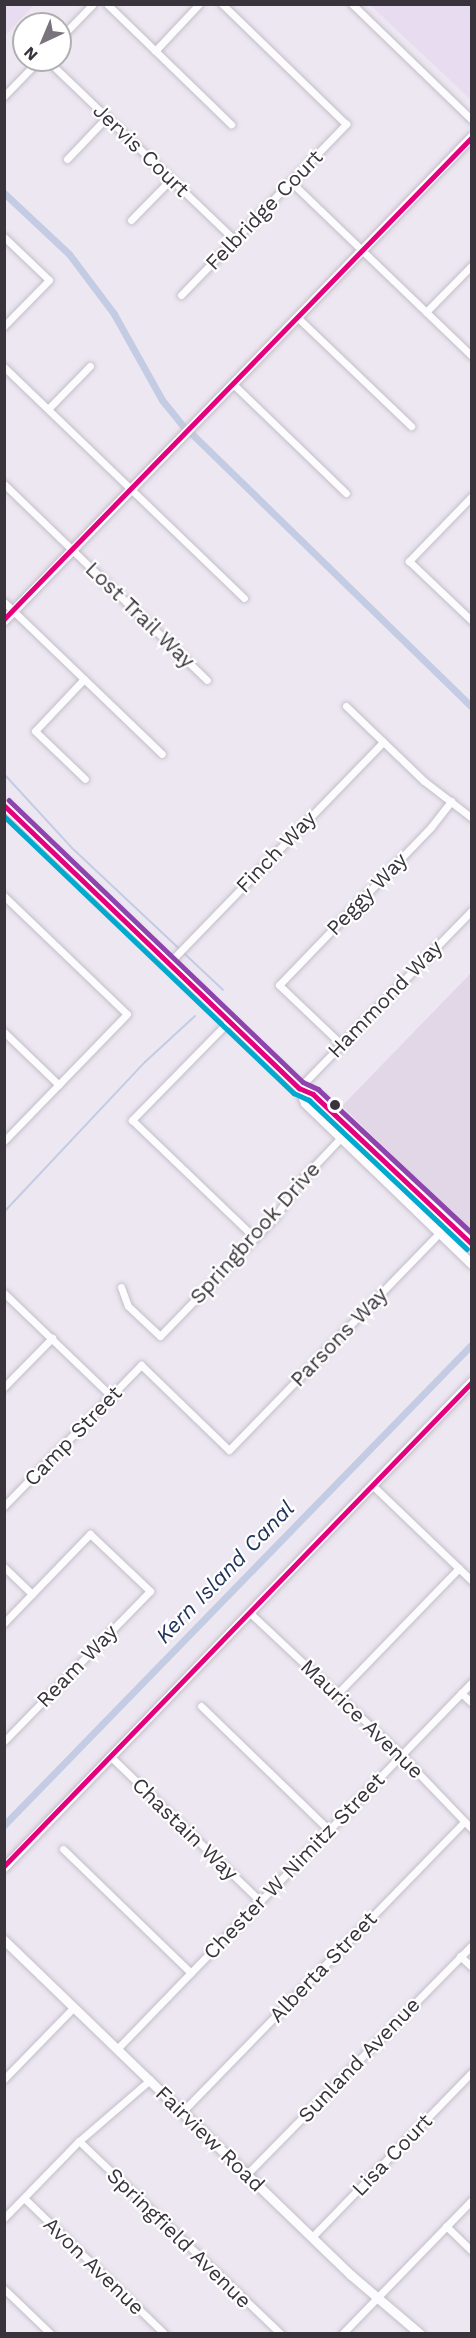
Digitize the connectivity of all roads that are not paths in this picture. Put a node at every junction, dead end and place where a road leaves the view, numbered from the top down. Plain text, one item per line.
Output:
1 (93, 4) edge
2 (107, 4) edge
3 (199, 4) edge
4 (222, 4) edge
5 (352, 4) edge
6 (72, 26) edge
7 (155, 51) junction
8 (27, 72) edge
9 (60, 72) edge
10 (4, 96) edge
11 (107, 117) junction
12 (471, 120) edge
13 (231, 124) dead end
14 (471, 136) edge
15 (67, 159) dead end
16 (171, 179) junction
17 (291, 182) junction
18 (131, 220) dead end
19 (4, 237) edge
20 (235, 240) junction
21 (362, 250) junction
22 (471, 265) edge
23 (181, 295) dead end
24 (426, 312) junction
25 (297, 317) junction
26 (4, 326) edge
27 (471, 356) edge
28 (90, 366) dead end
29 (4, 367) edge
30 (233, 384) junction
31 (48, 409) junction
32 (411, 426) dead end
33 (4, 484) edge
34 (131, 489) junction
35 (346, 493) dead end
36 (471, 496) edge
37 (72, 550) junction
38 (244, 598) dead end
39 (4, 602) edge
40 (14, 611) junction
41 (4, 620) edge
42 (471, 621) edge
43 (84, 679) junction
44 (207, 680) dead end
45 (346, 706) dead end
46 (383, 742) junction
47 (162, 754) dead end
48 (85, 779) dead end
49 (451, 801) junction
50 (4, 805) edge
51 (471, 818) edge
52 (4, 896) edge
53 (471, 910) edge
54 (169, 963) junction
55 (229, 1021) junction
56 (4, 1032) edge
57 (342, 1045) junction
58 (59, 1085) junction
59 (299, 1088) junction
60 (349, 1129) junction
61 (341, 1137) junction
62 (4, 1141) edge
63 (449, 1223) junction
64 (440, 1232) junction
65 (255, 1238) junction
66 (471, 1244) edge
67 (471, 1264) edge
68 (121, 1287) dead end
69 (4, 1293) edge
70 (52, 1338) junction
71 (141, 1365) joint
72 (471, 1381) edge
73 (4, 1387) edge
74 (111, 1396) junction
75 (372, 1485) junction
76 (4, 1506) edge
77 (4, 1567) edge
78 (459, 1569) junction
79 (471, 1581) edge
80 (32, 1594) junction
81 (250, 1613) junction
82 (4, 1623) edge
83 (471, 1683) edge
84 (461, 1693) junction
85 (338, 1694) junction
86 (471, 1703) edge
87 (201, 1706) dead end
88 (4, 1741) edge
89 (401, 1755) junction
90 (110, 1756) junction
91 (464, 1822) junction
92 (471, 1829) edge
93 (329, 1830) junction
94 (63, 1849) dead end
95 (4, 1867) edge
96 (260, 1901) junction
97 (4, 1940) edge
98 (471, 1945) edge
99 (460, 1956) junction
100 (471, 1967) edge
101 (191, 1973) junction
102 (74, 2007) junction
103 (117, 2049) junction
104 (471, 2072) edge
105 (4, 2079) edge
106 (150, 2080) junction
107 (182, 2112) junction
108 (79, 2141) junction
109 (247, 2174) junction
110 (24, 2198) junction
111 (471, 2200) edge
112 (4, 2218) edge
113 (446, 2226) junction
114 (312, 2237) junction
115 (471, 2251) edge
116 (4, 2289) edge
117 (378, 2297) junction
118 (51, 2334) edge
119 (165, 2334) edge
120 (281, 2334) edge
121 (342, 2334) edge
122 (420, 2334) edge

1 - 6 street
2 - 7 street
3 - 7 street
4 - 17 street, Felbridge Court
5 - 12 street
7 - 13 street
8 - 10 street
9 - 11 street, Jervis Court
11 - 15 street
11 - 16 street, Jervis Court
14 - 21 street
16 - 18 street
16 - 20 street, Jervis Court
17 - 20 street, Felbridge Court
17 - 21 street
19 - 26 street
20 - 23 street, Felbridge Court
21 - 24 street
21 - 25 street
22 - 24 street
24 - 27 street
25 - 30 street
25 - 32 street
28 - 31 street
29 - 31 street
30 - 34 street
30 - 35 street
31 - 34 street
33 - 37 street, Lost Trail Way
34 - 37 street
34 - 38 street
36 - 42 street
37 - 40 street
37 - 44 street, Lost Trail Way
39 - 40 street
40 - 41 street
40 - 43 street
43 - 47 street
43 - 48 street
45 - 46 street
46 - 49 street
46 - 54 street, Finch Way
49 - 51 street
49 - 57 street, Peggy Way
50 - 54 street
52 - 58 street
53 - 57 street, Hammond Way
54 - 55 street
55 - 59 street
55 - 65 street
56 - 58 street
57 - 59 street, Hammond Way
58 - 62 street
59 - 60 street
59 - 61 street
60 - 61 street, Springbrook Drive
60 - 63 street
61 - 64 street
61 - 65 street, Springbrook Drive
63 - 64 street, Parsons Way
63 - 66 street
64 - 67 street
64 - 71 street, Parsons Way
65 - 68 street, Springbrook Drive
69 - 70 street
70 - 73 street
70 - 74 street
71 - 74 street, Camp Street
72 - 75 street
74 - 76 street, Camp Street
75 - 78 street
75 - 81 street
77 - 80 street
78 - 79 street
78 - 85 street
80 - 82 street
80 - 88 street, Ream Way
81 - 85 street, Maurice Avenue
81 - 90 street
83 - 84 street, Chester W Nimitz Street
84 - 86 street
84 - 89 street, Chester W Nimitz Street
85 - 89 street, Maurice Avenue
87 - 93 street
89 - 91 street, Maurice Avenue
89 - 93 street, Chester W Nimitz Street
90 - 95 street
90 - 96 street, Chastain Way
91 - 92 street, Maurice Avenue
91 - 107 street, Alberta Street
93 - 96 street, Chester W Nimitz Street
94 - 101 street
96 - 101 street, Chester W Nimitz Street
97 - 102 street, Fairview Road
98 - 99 street, Sunland Avenue
99 - 100 street
99 - 109 street, Sunland Avenue
101 - 103 street, Chester W Nimitz Street
102 - 103 street, Fairview Road
102 - 105 street
103 - 106 street, Fairview Road
104 - 114 street, Lisa Court
106 - 107 street, Fairview Road
106 - 108 street
107 - 109 street, Fairview Road
108 - 110 street
108 - 120 street, Springfield Avenue
109 - 114 street, Fairview Road
110 - 112 street
110 - 119 street, Avon Avenue
111 - 113 street
113 - 115 street
113 - 117 street
114 - 117 street, Fairview Road
116 - 118 street
117 - 121 street
117 - 122 street, Fairview Road

